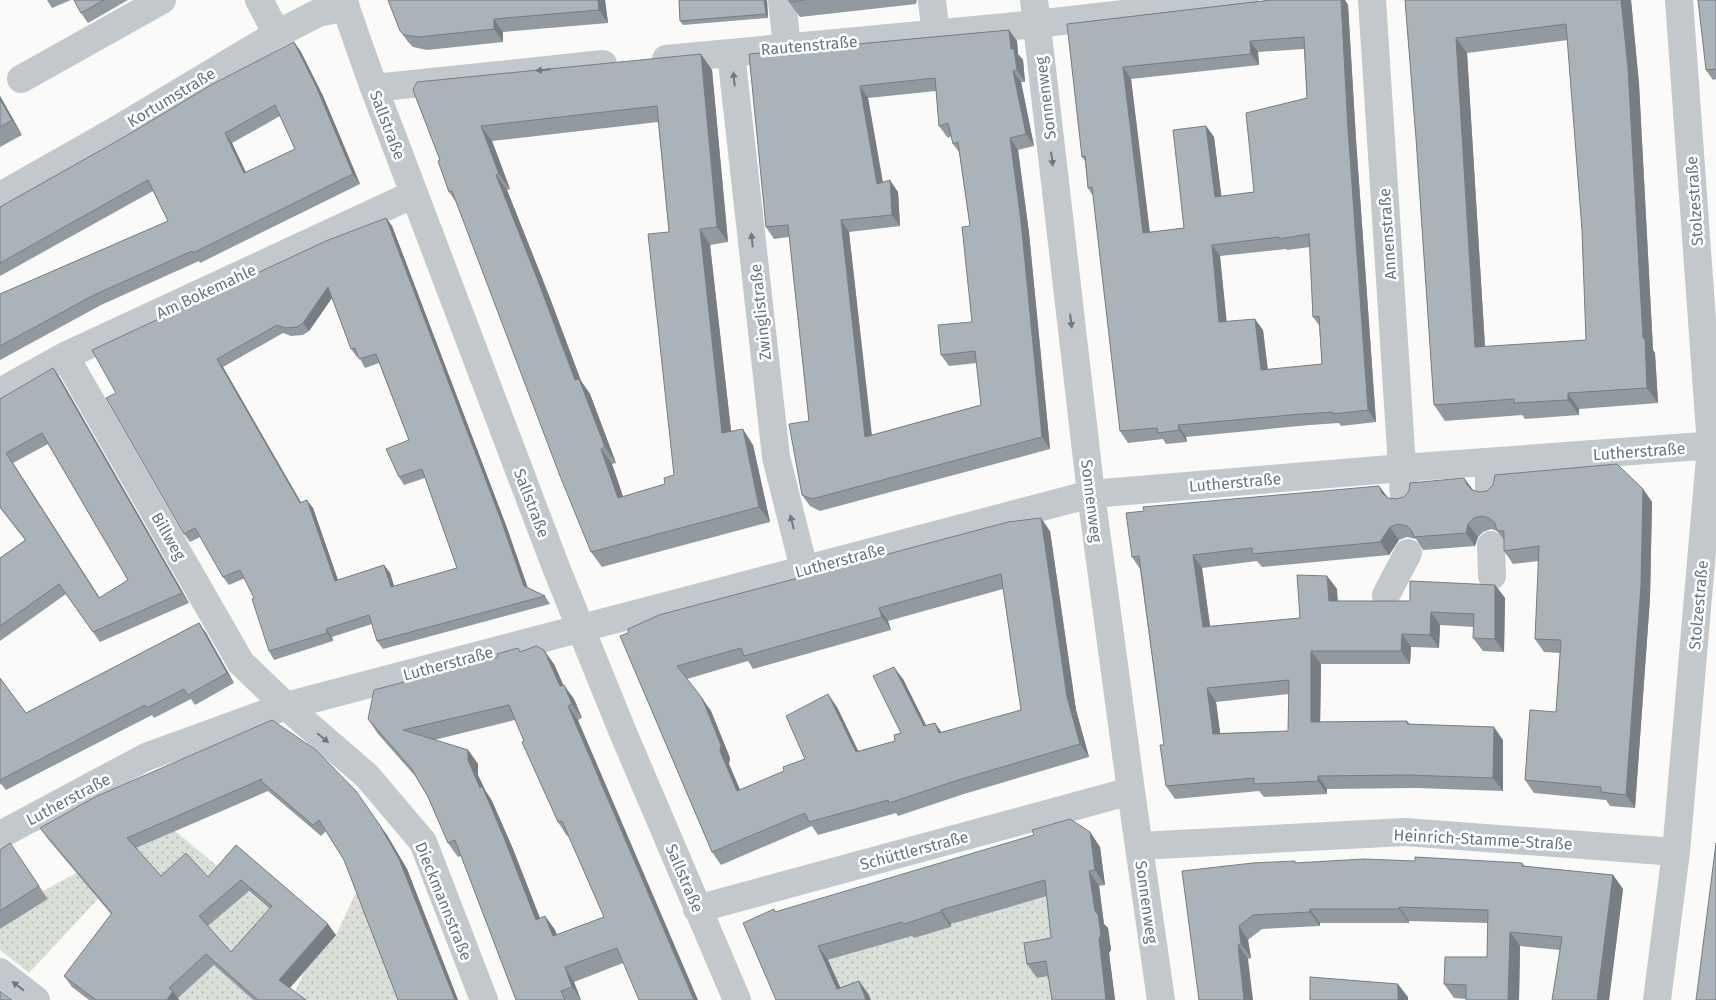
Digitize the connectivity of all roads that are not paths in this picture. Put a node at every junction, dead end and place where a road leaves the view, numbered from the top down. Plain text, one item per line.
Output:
1 (162, 0) edge
2 (259, 0) edge
3 (782, 0) edge
4 (1244, 0) edge
5 (1372, 0) edge
6 (1679, 0) edge
7 (932, 2) dead end
8 (344, 3) edge
9 (1035, 12) edge
10 (936, 33) junction
11 (277, 34) junction
12 (787, 47) junction
13 (731, 53) junction
14 (21, 79) dead end
15 (374, 88) junction
16 (11, 190) edge
17 (414, 194) junction
18 (65, 356) junction
19 (0, 392) edge
20 (1714, 446) edge
21 (1488, 462) junction
22 (1402, 468) junction
23 (1489, 490) edge
24 (1091, 494) junction
25 (1404, 497) edge
26 (1491, 545) edge
27 (1408, 553) edge
28 (804, 569) junction
29 (1492, 576) dead end
30 (1386, 594) dead end
31 (581, 629) junction
32 (286, 706) junction
33 (1131, 791) junction
34 (0, 835) edge
35 (1139, 846) junction
36 (1676, 852) junction
37 (697, 909) junction
38 (0, 972) edge
39 (36, 1000) edge
40 (484, 1000) edge
41 (736, 1000) edge
42 (1161, 1000) edge
43 (1657, 1000) edge

1 - 14 street
2 - 11 street
3 - 12 street
4 - 9 street, Rautenstraße
5 - 22 street, Annenstraße
6 - 20 street, Stolzestraße
7 - 10 street
8 - 11 street, Kortumstraße
8 - 15 street, Sallstraße
9 - 10 street, Rautenstraße
9 -> 24 street, Sonnenweg
10 - 12 street, Rautenstraße
11 - 16 street, Kortumstraße
12 - 13 street, Rautenstraße
13 -> 15 street, Rautenstraße
28 -> 13 street, Zwinglistraße
15 - 17 street, Sallstraße
17 - 18 street, Am Bokemahle
17 - 31 street, Sallstraße
18 - 19 street, Am Bokemahle
18 - 32 street, Billweg
20 - 21 street, Lutherstraße
20 - 36 street, Stolzestraße
21 - 22 street, Lutherstraße
21 - 23 street
22 - 24 street, Lutherstraße
22 - 25 street, Annenstraße
24 - 28 street, Lutherstraße
24 - 33 street, Sonnenweg
26 - 29 street
27 - 30 street
28 - 31 street, Lutherstraße
31 - 32 street, Lutherstraße
31 - 37 street, Sallstraße
32 - 34 street, Lutherstraße
32 -> 40 street, Dieckmannstraße
33 - 35 street, Sonnenweg
33 - 37 street, Schüttlerstraße
35 - 36 street, Heinrich-Stamme-Straße
35 - 42 street, Sonnenweg
36 - 43 street, Stolzestraße
37 - 41 street, Sallstraße
39 -> 38 street

